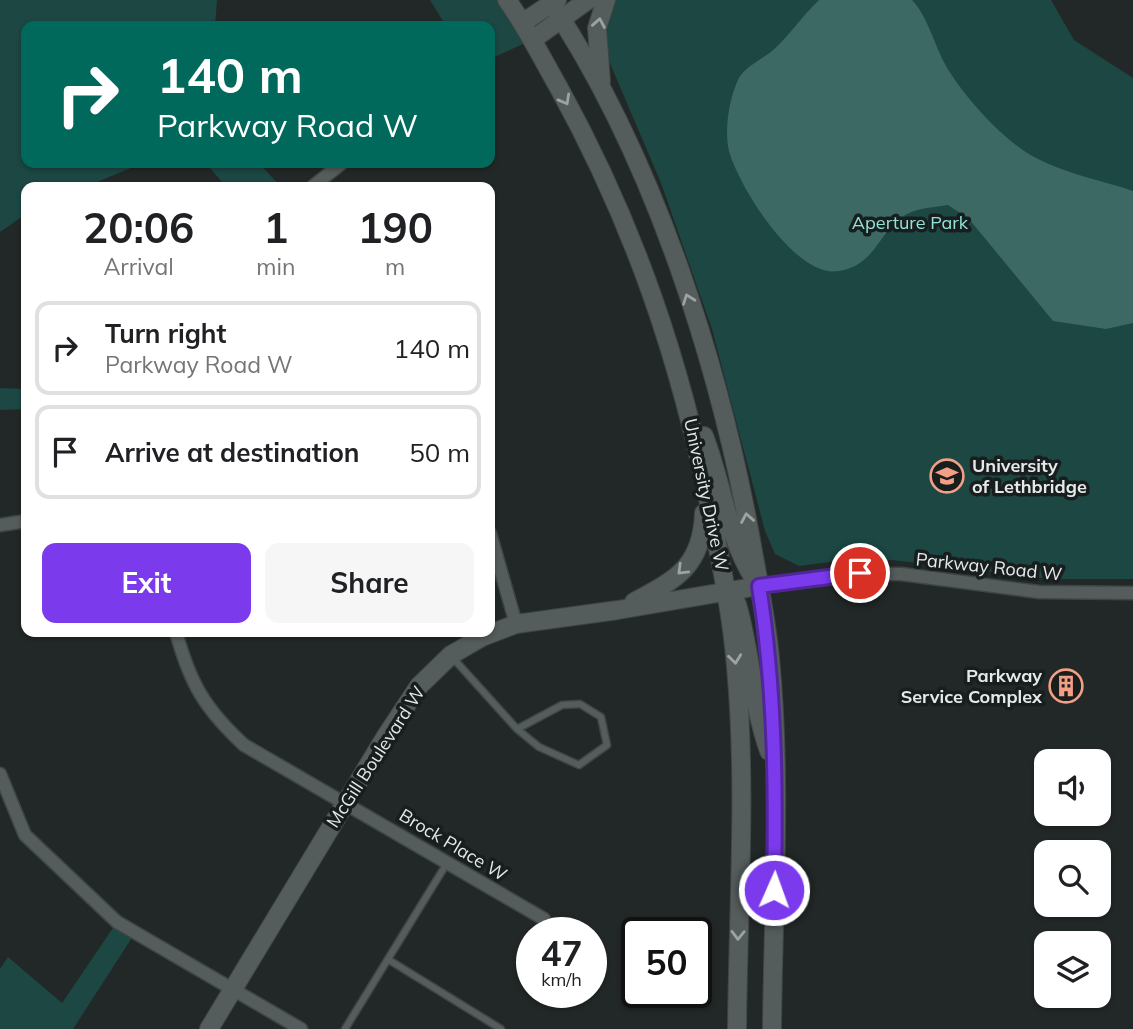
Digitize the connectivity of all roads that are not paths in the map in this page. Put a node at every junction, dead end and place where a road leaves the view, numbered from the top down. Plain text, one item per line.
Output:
1 (507, 0) edge
2 (588, 0) edge
3 (606, 0) edge
4 (546, 3) edge
5 (563, 20) junction
6 (522, 23) junction
7 (532, 40) junction
8 (603, 96) junction
9 (336, 168) edge
10 (319, 182) edge
11 (675, 362) junction
12 (705, 484) junction
13 (21, 523) edge
14 (0, 525) edge
15 (495, 550) edge
16 (759, 586) junction
17 (726, 591) junction
18 (1133, 593) edge
19 (618, 610) junction
20 (516, 624) junction
21 (495, 632) edge
22 (177, 637) edge
23 (482, 637) edge
24 (451, 655) junction
25 (517, 729) junction
26 (774, 766) junction
27 (0, 774) edge
28 (345, 801) junction
29 (447, 863) junction
30 (541, 917) edge
31 (389, 960) junction
32 (234, 989) junction
33 (209, 1029) edge
34 (301, 1029) edge
35 (345, 1029) edge
36 (501, 1029) edge
37 (737, 1029) edge
38 (772, 1029) edge

1 - 6 main road, University Drive W
2 - 5 main road
8 -> 3 main road
4 - 5 main road, University Drive W
4 - 6 main road
5 - 7 main road
5 - 8 main road, University Drive W
6 - 7 main road, University Drive W
7 -> 11 main road, University Drive W
16 -> 8 main road, University Drive W
9 - 10 street
11 - 12 main road, University Drive W
11 - 16 main road
12 - 17 main road, University Drive W
12 -> 19 main road
13 - 14 street
15 - 20 street
16 - 17 main road, McGill Boulevard W
16 - 18 street, Parkway Road W
16 - 26 main road, University Drive W
17 - 19 main road, McGill Boulevard W
17 - 26 main road
17 -> 37 main road, University Drive W
19 - 20 main road, McGill Boulevard W
20 - 21 main road, McGill Boulevard W
22 - 28 street, Brock Place W
23 - 24 main road, McGill Boulevard W
24 - 25 lane
24 - 28 main road, McGill Boulevard W
25 - 25 lane
26 - 38 main road, University Drive W
27 - 32 street
28 - 29 street, Brock Place W
28 - 32 main road, McGill Boulevard W
29 - 30 street, Brock Place W
29 - 31 lane
31 - 35 lane
31 - 36 lane
32 - 33 main road, McGill Boulevard W
32 - 34 street

